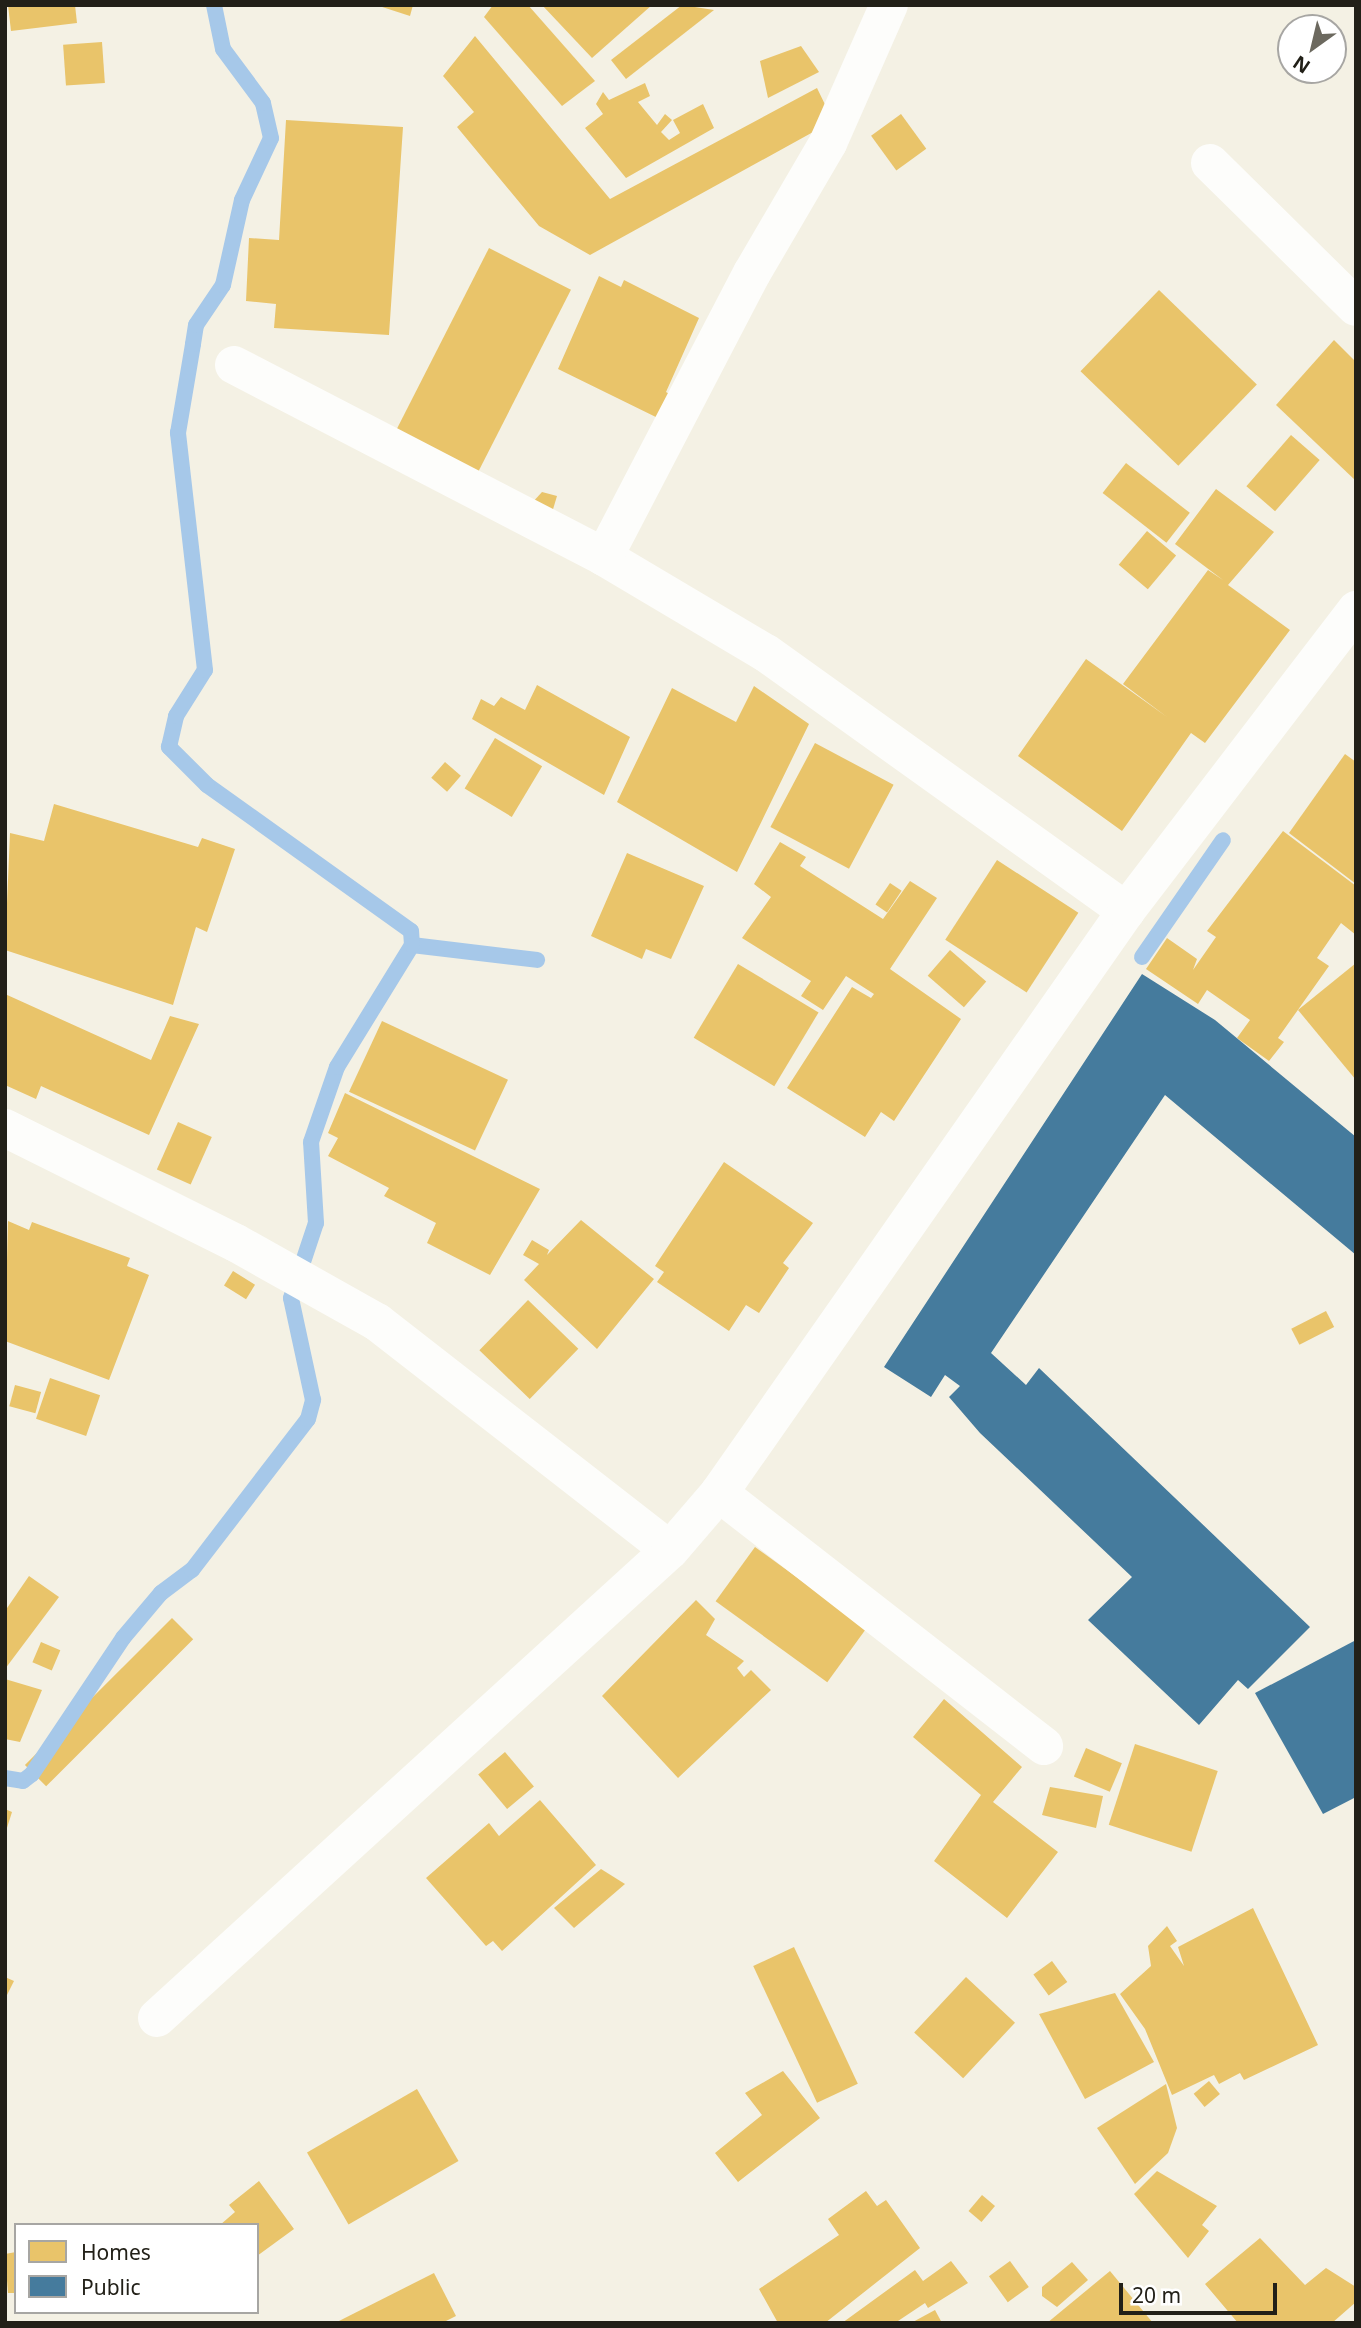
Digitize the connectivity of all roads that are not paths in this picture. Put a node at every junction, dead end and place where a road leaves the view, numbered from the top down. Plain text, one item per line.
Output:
1 (889, 5) edge
2 (1210, 163) dead end
3 (1356, 307) edge
4 (233, 365) dead end
5 (604, 556) junction
6 (1356, 610) edge
7 (1126, 911) junction
8 (5, 1128) edge
9 (719, 1493) junction
10 (670, 1550) junction
11 (1044, 1746) dead end
12 (157, 2018) dead end

1 - 5 street
2 - 3 street
4 - 5 street
5 - 7 street
6 - 7 street
7 - 9 street
8 - 10 street
9 - 10 street
9 - 11 street
10 - 12 street

